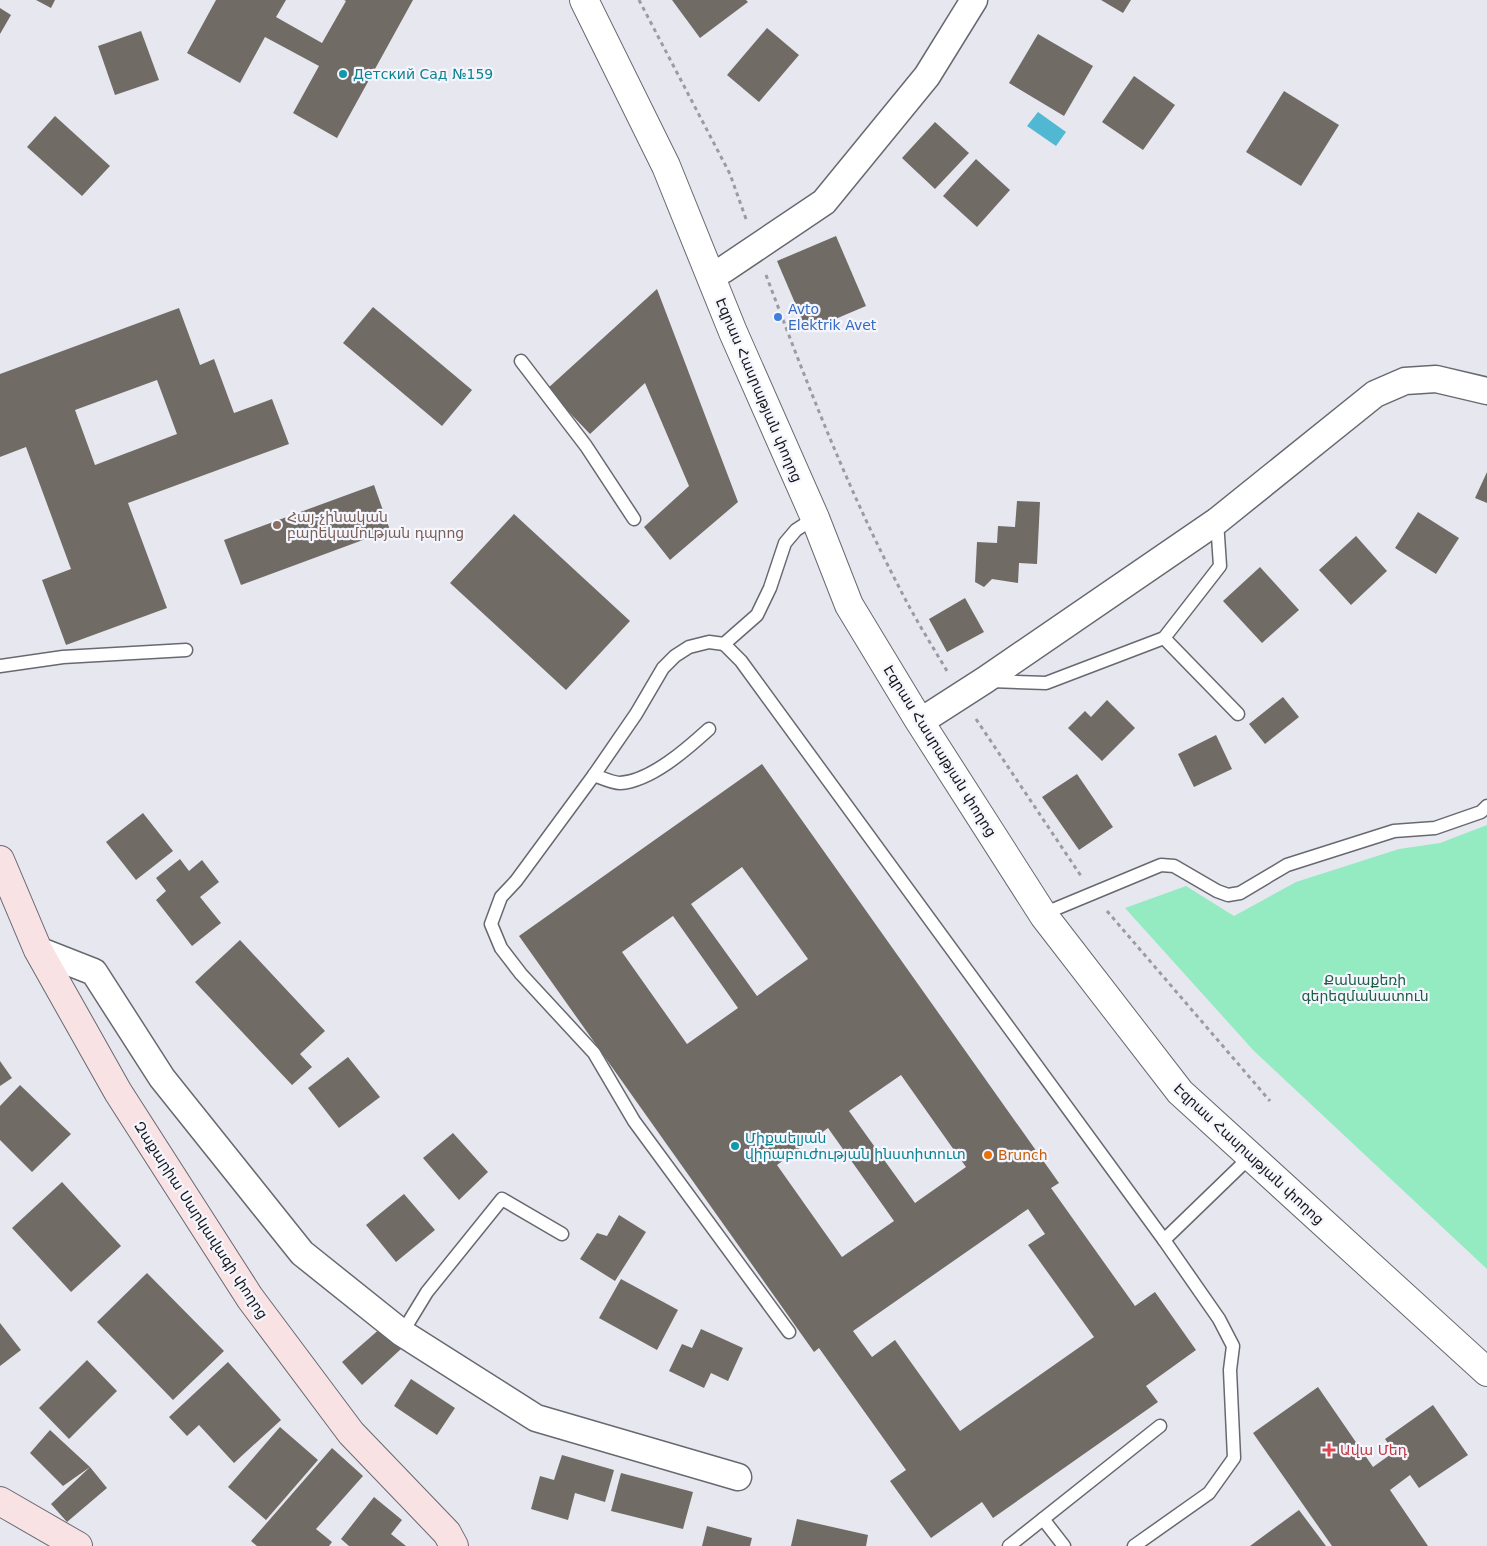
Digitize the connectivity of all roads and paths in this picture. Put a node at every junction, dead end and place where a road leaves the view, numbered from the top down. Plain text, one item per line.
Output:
1 (584, 0) edge
2 (598, 0) edge
3 (639, 0) edge
4 (974, 0) edge
5 (756, 248) junction
6 (723, 270) junction
7 (521, 361) dead end
8 (1487, 391) edge
9 (820, 514) junction
10 (634, 519) dead end
11 (1217, 521) junction
12 (1164, 638) junction
13 (724, 644) junction
14 (186, 650) dead end
15 (0, 666) edge
16 (985, 680) junction
17 (961, 696) junction
18 (1238, 714) dead end
19 (930, 716) junction
20 (709, 729) dead end
21 (594, 775) junction
22 (1487, 806) edge
23 (0, 860) edge
24 (1092, 894) junction
25 (1056, 909) junction
26 (38, 950) junction
27 (1270, 1101) dead end
28 (1255, 1153) junction
29 (562, 1234) dead end
30 (1164, 1240) junction
31 (789, 1332) dead end
32 (402, 1333) junction
33 (1487, 1356) edge
34 (1487, 1372) edge
35 (1160, 1426) dead end
36 (738, 1477) dead end
37 (0, 1501) edge
38 (1043, 1519) junction
39 (78, 1546) edge
40 (454, 1546) edge
41 (1009, 1546) edge
42 (1064, 1546) edge
43 (1134, 1546) edge

1 - 9 street, Էզրաս Հասրաթյան փողոց
2 - 6 street, Էզրաս Հասրաթյան փողոց
3 - 5 path
4 - 5 street
5 - 6 street
5 - 17 path
6 - 9 street, Էզրաս Հասրաթյան փողոց
7 - 10 lane
8 - 11 street
9 - 13 lane
9 - 19 street, Էզրաս Հասրաթյան փողոց
9 - 28 street, Էզրաս Հասրաթյան փողոց
11 - 12 lane
11 - 16 street
12 - 16 lane
12 - 18 lane
13 - 21 lane
13 - 30 lane
14 - 15 lane
16 - 17 street
17 - 19 street
17 - 24 path
19 - 25 street, Էզրաս Հասրաթյան փողոց
20 - 21 lane
21 - 31 lane
22 - 24 lane
23 - 26 main road, Զաքարիա Սարկավագի փողոց
24 - 25 lane
24 - 27 path
25 - 28 street, Էզրաս Հասրաթյան փողոց
26 - 32 street
26 - 40 main road, Զաքարիա Սարկավագի փողոց
28 - 30 lane
28 - 33 street, Էզրաս Հասրաթյան փողոց
28 - 34 street, Էզրաս Հասրաթյան փողոց
29 - 32 lane
30 - 43 lane
32 - 36 street
35 - 38 lane
37 - 39 main road
38 - 41 lane
38 - 42 lane

